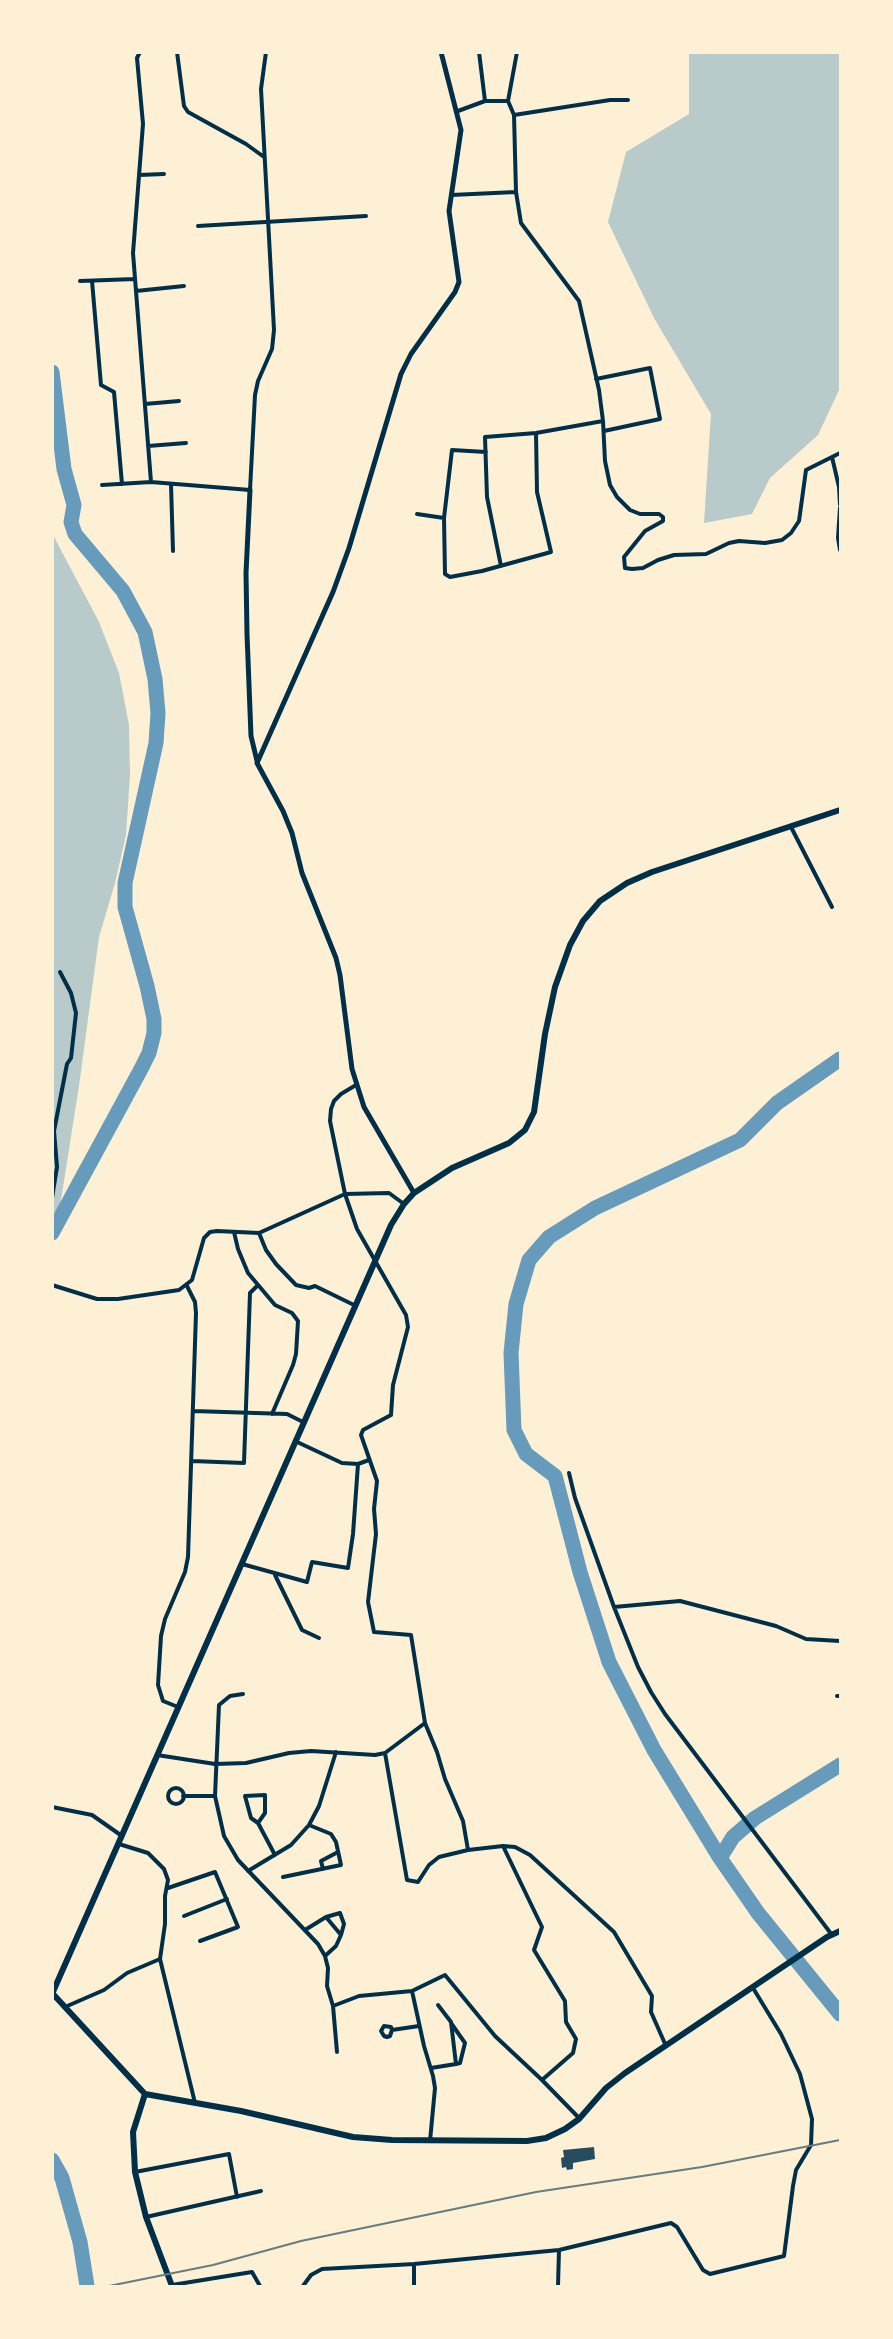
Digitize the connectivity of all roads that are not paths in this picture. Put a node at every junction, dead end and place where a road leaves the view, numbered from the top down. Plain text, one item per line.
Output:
1 (140, 52) edge
2 (177, 52) edge
3 (266, 52) edge
4 (441, 52) edge
5 (479, 52) edge
6 (517, 52) edge
7 (508, 100) junction
8 (628, 100) dead end
9 (485, 101) junction
10 (458, 111) junction
11 (514, 115) junction
12 (264, 157) junction
13 (164, 174) dead end
14 (139, 175) junction
15 (516, 192) junction
16 (450, 195) junction
17 (366, 216) dead end
18 (269, 221) junction
19 (198, 226) dead end
20 (135, 279) junction
21 (80, 281) dead end
22 (92, 281) junction
23 (184, 286) dead end
24 (136, 291) junction
25 (596, 379) junction
26 (179, 401) dead end
27 (145, 404) junction
28 (603, 422) junction
29 (604, 431) junction
30 (536, 433) junction
31 (186, 443) dead end
32 (148, 446) junction
33 (486, 452) junction
34 (840, 453) edge
35 (832, 457) junction
36 (151, 482) junction
37 (122, 484) junction
38 (171, 484) junction
39 (102, 485) dead end
40 (250, 490) junction
41 (840, 506) edge
42 (417, 514) dead end
43 (444, 518) junction
44 (840, 550) edge
45 (173, 551) dead end
46 (501, 566) junction
47 (257, 763) junction
48 (840, 810) edge
49 (791, 826) junction
50 (832, 907) dead end
51 (60, 972) dead end
52 (356, 1085) junction
53 (414, 1192) junction
54 (345, 1194) junction
55 (52, 1198) edge
56 (404, 1204) junction
57 (234, 1232) junction
58 (259, 1233) junction
59 (374, 1260) junction
60 (52, 1285) edge
61 (258, 1285) junction
62 (187, 1286) junction
63 (354, 1305) junction
64 (193, 1411) junction
65 (246, 1413) junction
66 (272, 1414) junction
67 (303, 1422) junction
68 (294, 1441) junction
69 (369, 1460) junction
70 (192, 1461) junction
71 (358, 1464) junction
72 (569, 1473) dead end
73 (242, 1564) junction
74 (274, 1574) junction
75 (614, 1607) junction
76 (319, 1638) dead end
77 (840, 1641) edge
78 (243, 1694) dead end
79 (178, 1707) junction
80 (425, 1723) junction
81 (336, 1752) junction
82 (385, 1753) junction
83 (157, 1755) junction
84 (215, 1764) junction
85 (183, 1796) junction
86 (215, 1796) junction
87 (52, 1807) edge
88 (258, 1823) junction
89 (309, 1825) junction
90 (122, 1836) junction
91 (119, 1844) junction
92 (503, 1846) junction
93 (468, 1850) junction
94 (338, 1852) junction
95 (275, 1855) junction
96 (322, 1869) junction
97 (248, 1871) junction
98 (283, 1877) dead end
99 (168, 1888) junction
100 (226, 1899) junction
101 (184, 1916) dead end
102 (326, 1917) junction
103 (305, 1930) junction
104 (840, 1931) edge
105 (341, 1935) junction
106 (830, 1936) junction
107 (200, 1941) dead end
108 (325, 1956) junction
109 (160, 1959) junction
110 (753, 1988) junction
111 (412, 1991) junction
112 (52, 1994) edge
113 (438, 2005) dead end
114 (333, 2006) junction
115 (64, 2007) junction
116 (451, 2022) junction
117 (419, 2026) junction
118 (392, 2030) dead end
119 (666, 2047) junction
120 (337, 2052) dead end
121 (456, 2064) junction
122 (431, 2068) junction
123 (542, 2080) junction
124 (145, 2094) junction
125 (196, 2104) junction
126 (579, 2119) junction
127 (430, 2141) junction
128 (135, 2172) junction
129 (261, 2191) dead end
130 (237, 2197) junction
131 (146, 2217) junction
132 (558, 2250) junction
133 (414, 2264) junction
134 (172, 2286) edge
135 (260, 2286) edge
136 (303, 2286) edge
137 (414, 2286) edge
138 (558, 2286) edge

1 - 14 street
2 - 12 street
3 - 12 street
4 - 10 street
5 - 9 street
6 - 7 street
7 - 9 street
7 - 11 street
8 - 11 street
9 - 10 street
10 - 16 street
11 - 15 street
12 - 18 street
13 - 14 street
14 - 20 street
15 - 16 street
15 - 25 street
16 - 47 street
17 - 18 street
18 - 19 street
18 - 40 street
20 - 22 street
20 - 24 street
21 - 22 street
22 - 37 street
23 - 24 street
24 - 27 street
25 - 28 street
25 - 29 street
26 - 27 street
27 - 32 street
28 - 29 street
28 - 30 street
29 - 35 street
30 - 33 street
30 - 46 street
31 - 32 street
32 - 36 street
33 - 43 street
33 - 46 street
34 - 35 street
35 - 41 street
36 - 37 street
36 - 38 street
37 - 39 street
38 - 40 street
38 - 45 street
40 - 47 street
41 - 44 street
42 - 43 street
43 - 46 street
47 - 52 street
48 - 49 main road
49 - 50 street
49 - 53 main road
51 - 55 street
52 - 53 street
52 - 54 street
53 - 56 main road
54 - 56 street
54 - 58 street
54 - 59 street
56 - 59 main road
57 - 58 street
57 - 61 street
57 - 62 street
58 - 63 street
59 - 63 main road
59 - 69 street
60 - 62 street
61 - 65 street
61 - 66 street
62 - 64 street
63 - 67 main road
64 - 65 street
64 - 70 street
65 - 66 street
65 - 70 street
66 - 67 street
67 - 68 main road
68 - 71 street
68 - 73 main road
69 - 71 street
69 - 80 street
70 - 79 street
71 - 74 street
72 - 75 street
73 - 74 street
73 - 79 main road
74 - 76 street
75 - 77 street
75 - 106 street
78 - 84 street
79 - 83 main road
80 - 82 street
80 - 93 street
81 - 82 street
81 - 84 street
81 - 89 street
82 - 93 street
83 - 84 street
83 - 90 main road
84 - 86 street
85 - 85 street
85 - 86 street
86 - 97 street
87 - 90 street
88 - 88 street
88 - 95 street
89 - 94 street
89 - 95 street
90 - 91 main road
91 - 99 street
91 - 112 main road
92 - 93 street
92 - 119 street
92 - 123 street
94 - 96 street
94 - 96 street
95 - 97 street
96 - 98 street
97 - 103 street
99 - 100 street
99 - 109 street
100 - 101 street
100 - 107 street
102 - 103 street
102 - 105 street
102 - 105 street
103 - 108 street
104 - 106 main road
105 - 108 street
106 - 110 main road
108 - 114 street
109 - 115 street
109 - 125 street
110 - 119 main road
110 - 132 street
111 - 114 street
111 - 117 street
111 - 123 street
112 - 115 main road
113 - 116 street
114 - 120 street
115 - 124 main road
116 - 121 street
116 - 121 street
117 - 118 street
117 - 122 street
119 - 126 main road
121 - 122 street
122 - 127 street
123 - 126 street
124 - 125 main road
124 - 128 main road
125 - 127 main road
126 - 127 main road
128 - 130 street
128 - 131 main road
129 - 130 street
130 - 131 street
131 - 134 main road
132 - 133 street
132 - 138 street
133 - 136 street
133 - 137 street
134 - 135 street

